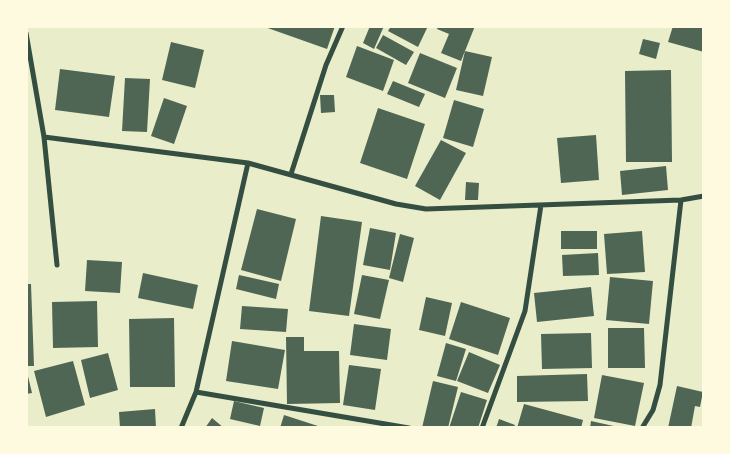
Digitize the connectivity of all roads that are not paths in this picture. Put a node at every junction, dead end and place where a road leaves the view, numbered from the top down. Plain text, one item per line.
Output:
1 (343, 26) edge
2 (26, 34) edge
3 (44, 137) junction
4 (248, 162) junction
5 (291, 174) junction
6 (704, 196) edge
7 (681, 200) junction
8 (541, 205) junction
9 (57, 265) dead end
10 (196, 392) junction
11 (181, 428) edge
12 (409, 428) edge
13 (482, 428) edge
14 (642, 428) edge

1 - 5 street
2 - 3 street
3 - 4 street
3 - 9 street
4 - 5 street
4 - 10 street
5 - 8 street
6 - 7 street
7 - 8 street
7 - 14 street
8 - 13 street
10 - 11 street
10 - 12 street

